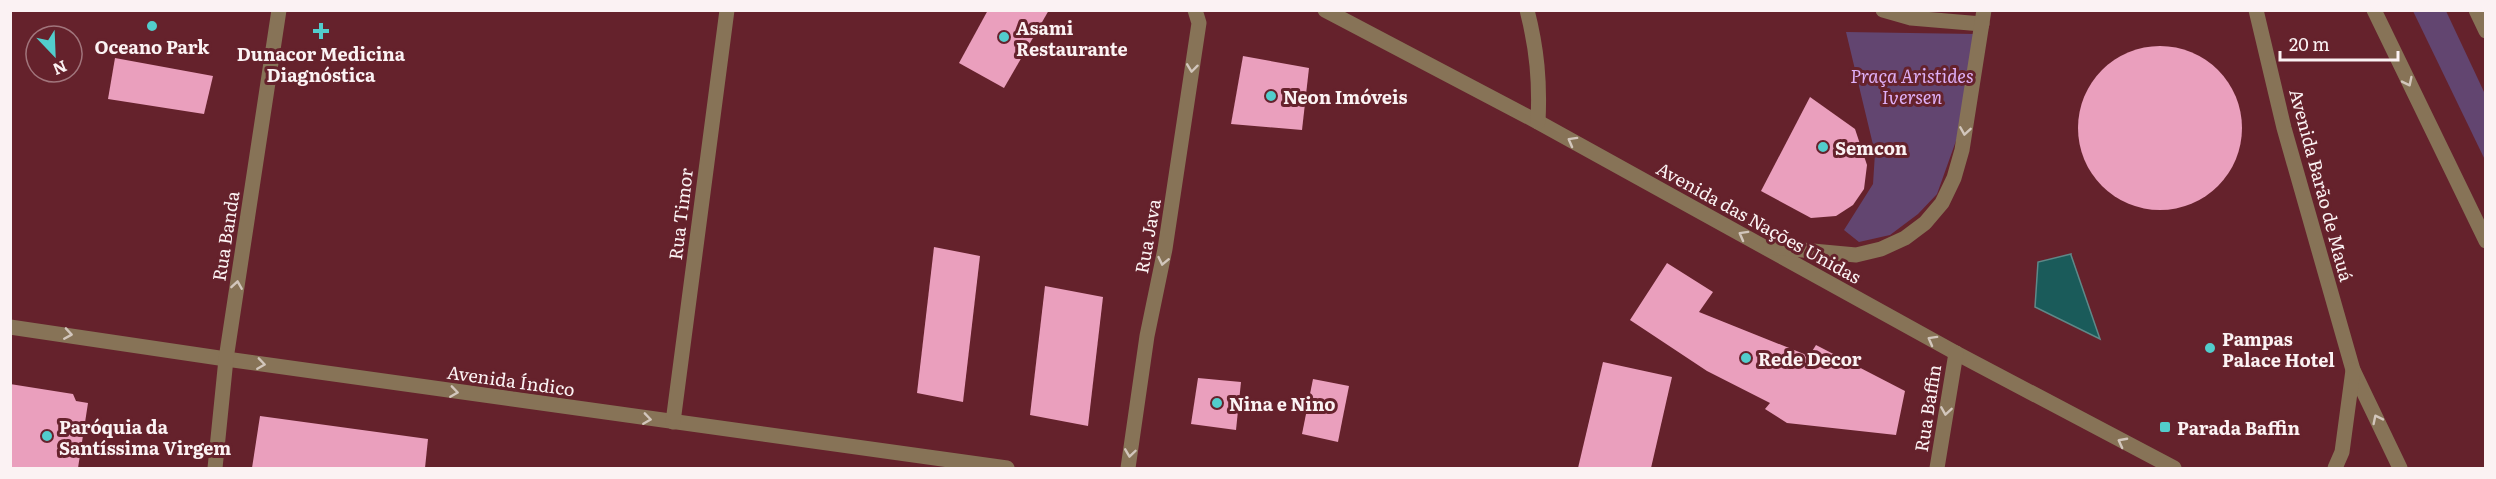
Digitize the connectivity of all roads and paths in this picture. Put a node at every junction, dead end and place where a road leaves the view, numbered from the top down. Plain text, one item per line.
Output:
1 (279, 10) edge
2 (727, 10) edge
3 (1195, 10) edge
4 (1325, 10) edge
5 (1527, 10) edge
6 (1883, 10) edge
7 (2256, 10) edge
8 (2374, 10) edge
9 (2476, 10) edge
10 (1983, 17) edge
11 (2486, 31) edge
12 (1538, 122) junction
13 (2486, 242) edge
14 (1765, 247) junction
15 (10, 327) edge
16 (1956, 353) junction
17 (226, 359) junction
18 (2353, 370) junction
19 (673, 422) junction
20 (214, 468) edge
21 (1007, 468) edge
22 (1128, 468) edge
23 (1936, 468) edge
24 (2174, 468) edge
25 (2335, 468) edge
26 (2400, 468) edge

17 -> 1 street, Rua Banda
2 - 19 street, Rua Timor
3 -> 22 street, Rua Java
4 - 12 street, Avenida das Nações Unidas
5 - 12 street
6 - 10 street
7 - 18 street, Avenida Barão de Mauá
8 -> 13 street
9 - 11 street
10 -> 14 street
14 -> 12 street, Avenida das Nações Unidas
16 -> 14 street, Avenida das Nações Unidas
15 -> 17 street, Avenida Índico
16 -> 23 street, Rua Baffin
24 -> 16 street, Avenida das Nações Unidas
17 -> 19 street, Avenida Índico
17 - 20 street, Rua Banda
18 - 25 street, Avenida Barão de Mauá
26 -> 18 street, Avenida Barão de Mauá
19 - 21 street, Avenida Índico

